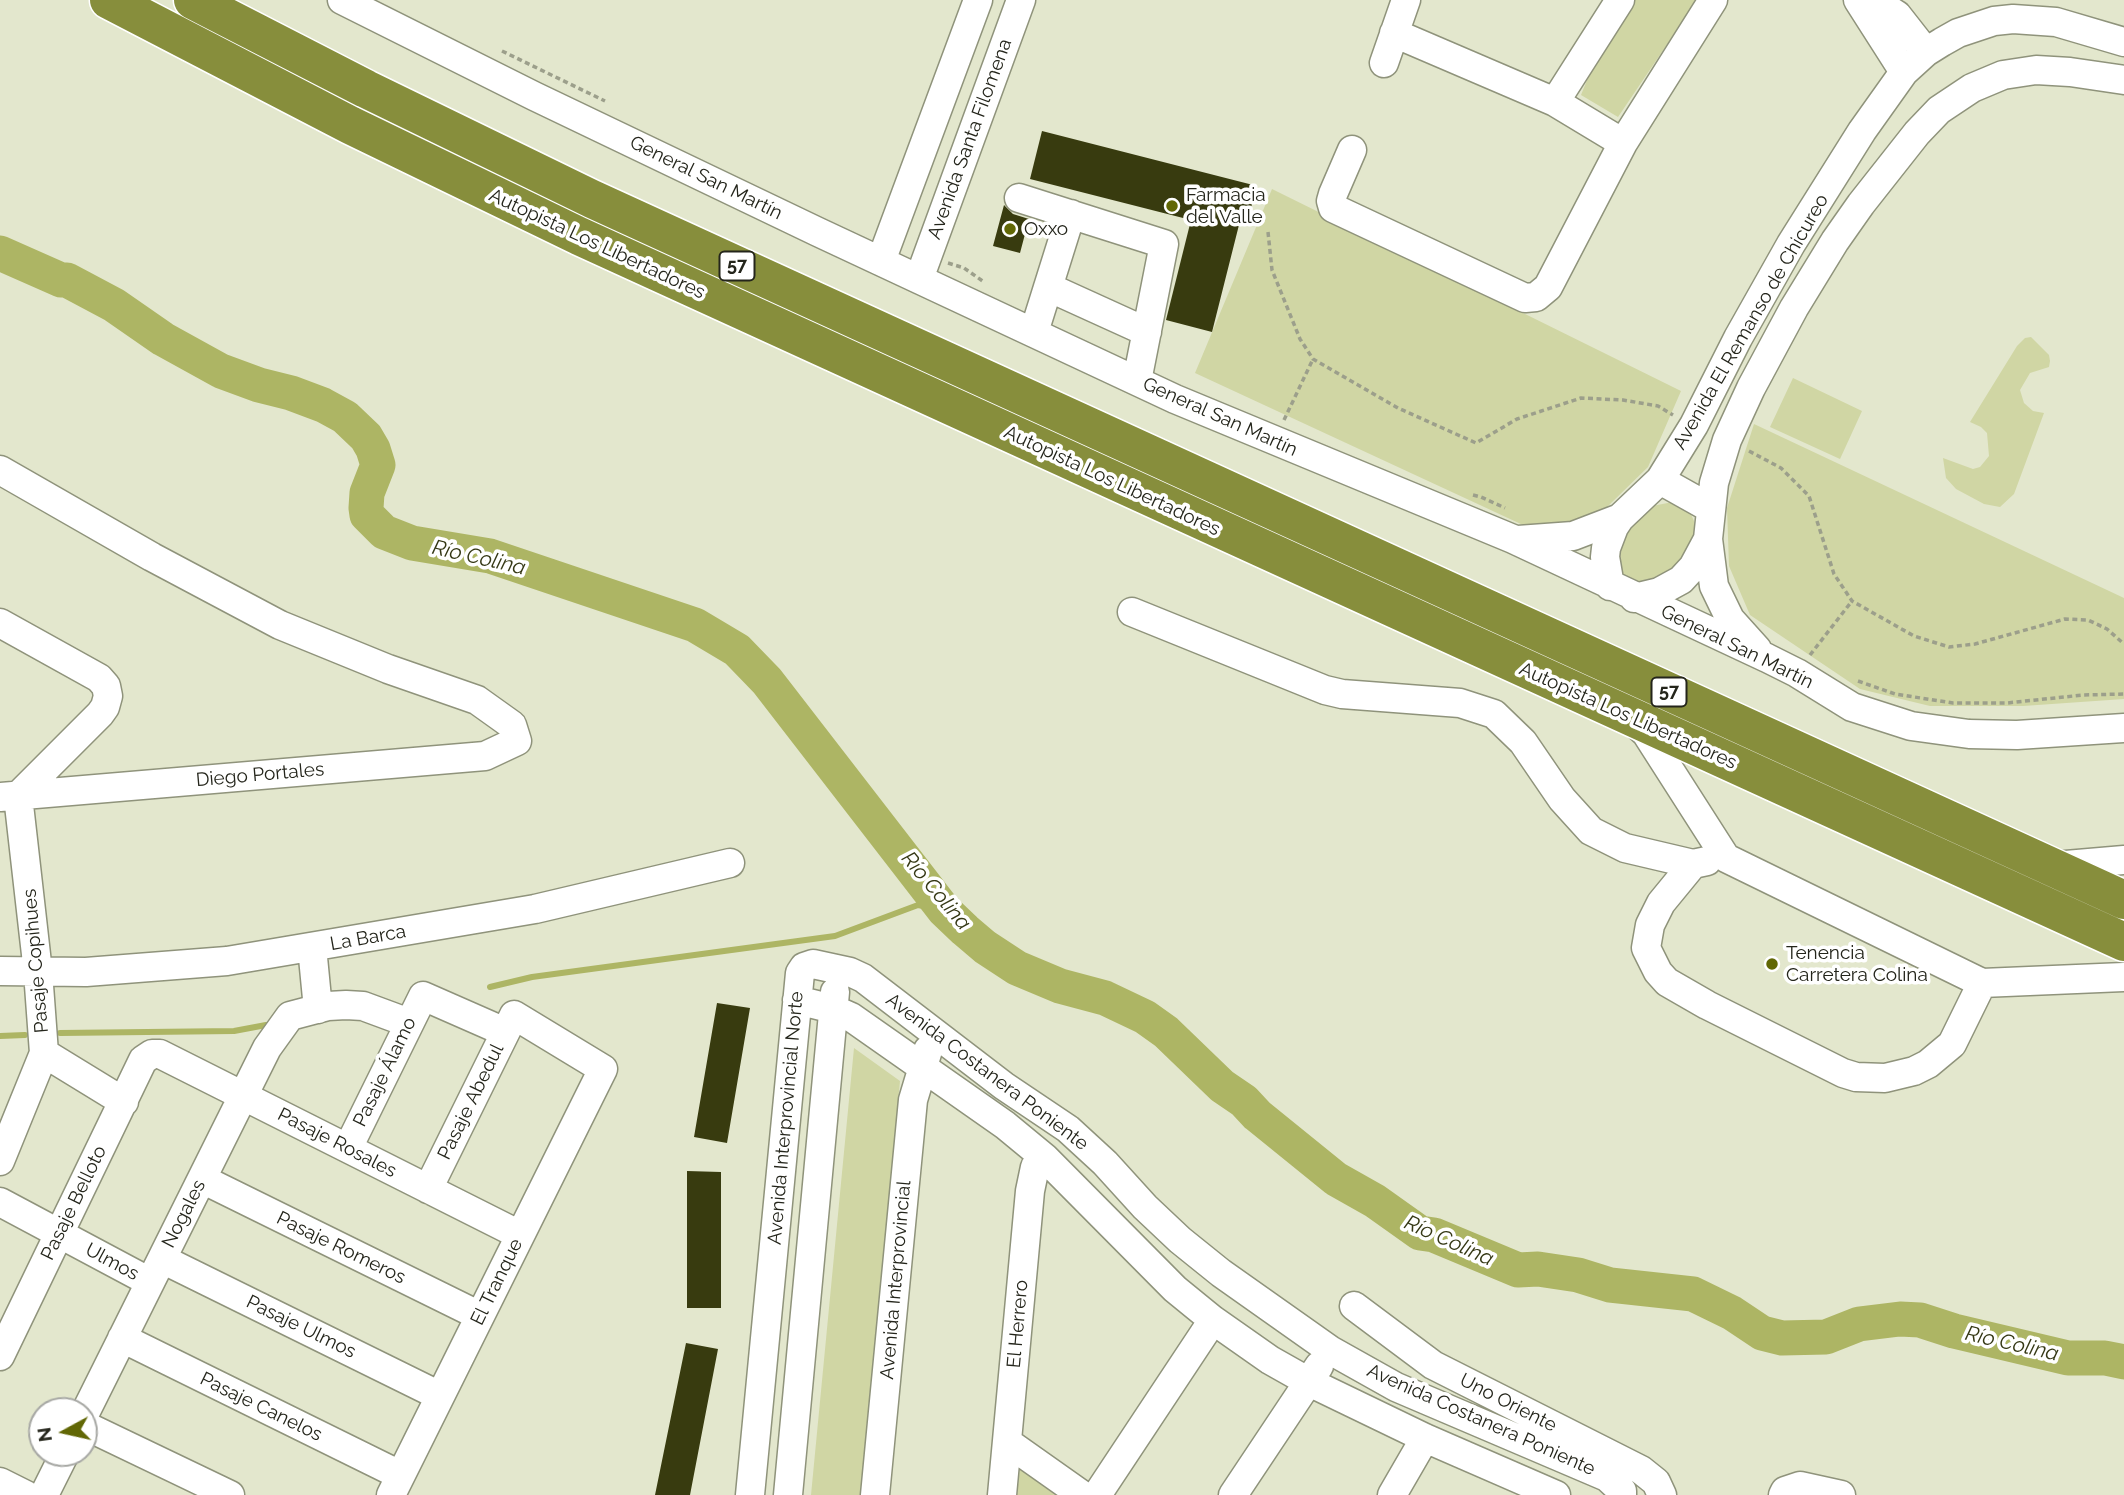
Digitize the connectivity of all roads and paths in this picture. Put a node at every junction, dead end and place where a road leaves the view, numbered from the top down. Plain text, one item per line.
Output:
1 (109, 0) edge
2 (193, 0) edge
3 (342, 0) edge
4 (978, 0) edge
5 (1021, 0) edge
6 (1406, 0) edge
7 (1620, 0) edge
8 (1713, 0) edge
9 (1858, 0) edge
10 (1873, 0) edge
11 (2077, 27) junction
12 (1394, 33) junction
13 (2124, 42) edge
14 (1926, 52) junction
15 (1384, 63) dead end
16 (1904, 72) junction
17 (2070, 72) junction
18 (2124, 80) edge
19 (1555, 102) junction
20 (1862, 131) junction
21 (1623, 143) junction
22 (1352, 150) dead end
23 (1896, 158) junction
24 (1019, 198) dead end
25 (1071, 214) junction
26 (1268, 232) dead end
27 (881, 261) junction
28 (919, 279) junction
29 (1048, 287) junction
30 (1034, 332) junction
31 (1146, 332) junction
32 (1313, 359) junction
33 (1137, 381) junction
34 (1694, 425) junction
35 (1727, 440) junction
36 (1274, 441) junction
37 (0, 470) edge
38 (1660, 480) junction
39 (1710, 508) junction
40 (1620, 518) junction
41 (1708, 539) junction
42 (1513, 540) junction
43 (1622, 592) junction
44 (1852, 601) junction
45 (1132, 612) dead end
46 (0, 623) edge
47 (2124, 644) edge
48 (1801, 652) dead end
49 (1810, 656) junction
50 (1767, 658) junction
51 (1819, 662) dead end
52 (1856, 680) dead end
53 (2124, 694) edge
54 (1629, 716) junction
55 (2124, 728) edge
56 (6, 793) edge
57 (1726, 858) junction
58 (2124, 860) edge
59 (730, 863) dead end
60 (1693, 864) junction
61 (2051, 867) junction
62 (2124, 901) edge
63 (2124, 942) edge
64 (312, 947) junction
65 (837, 968) junction
66 (0, 971) edge
67 (38, 972) junction
68 (2124, 977) edge
69 (1982, 982) junction
70 (797, 1000) junction
71 (318, 1009) junction
72 (833, 1009) junction
73 (410, 1023) junction
74 (510, 1024) junction
75 (934, 1032) junction
76 (44, 1053) junction
77 (152, 1055) joint
78 (922, 1066) junction
79 (243, 1096) junction
80 (124, 1102) junction
81 (348, 1148) junction
82 (1045, 1158) junction
83 (0, 1161) edge
84 (202, 1179) junction
85 (428, 1189) junction
86 (0, 1202) edge
87 (60, 1234) junction
88 (520, 1235) junction
89 (156, 1270) junction
90 (1354, 1306) dead end
91 (480, 1316) junction
92 (1213, 1320) junction
93 (122, 1338) junction
94 (1330, 1350) junction
95 (0, 1356) edge
96 (1309, 1382) junction
97 (440, 1396) junction
98 (93, 1397) edge
99 (98, 1432) edge
100 (1425, 1438) junction
101 (1007, 1442) junction
102 (58, 1467) edge
103 (0, 1482) edge
104 (396, 1485) edge
105 (26, 1495) edge
106 (44, 1495) edge
107 (230, 1495) edge
108 (750, 1495) edge
109 (788, 1495) edge
110 (876, 1495) edge
111 (1002, 1495) edge
112 (1082, 1495) edge
113 (1097, 1495) edge
114 (1233, 1495) edge
115 (1392, 1495) edge
116 (1556, 1495) edge
117 (1622, 1495) edge
118 (1661, 1495) edge
119 (1783, 1495) edge
120 (1841, 1495) edge

1 - 54 highway, Autopista Los Libertadores / 57
2 - 61 highway, Autopista Los Libertadores / 57
3 - 27 street, General San Martín
4 - 27 street, Avenida Santa Filomena
5 - 28 street, Avenida Santa Filomena
6 - 12 street
7 - 19 street
8 - 21 street
9 - 16 street
10 - 14 street
11 - 13 street, Avenida El Remanso de Chicureo
11 - 14 street, Avenida El Remanso de Chicureo
11 - 17 street
12 - 15 street
12 - 19 street
14 - 16 street, Avenida El Remanso de Chicureo
16 - 20 street, Avenida El Remanso de Chicureo
17 - 18 street, Avenida El Remanso de Chicureo
17 - 23 street, Avenida El Remanso de Chicureo
19 - 21 street
20 - 23 street
20 - 34 street, Avenida El Remanso de Chicureo
21 - 22 street
23 - 35 street, Avenida El Remanso de Chicureo
24 - 25 street
25 - 29 street
25 - 31 street
26 - 32 path
27 - 28 street, General San Martín
28 - 30 street, General San Martín
29 - 30 street
29 - 31 street
30 - 33 street, General San Martín
31 - 33 street
32 - 34 path
32 - 36 path
33 - 36 street, General San Martín
34 - 38 street, Avenida El Remanso de Chicureo
35 - 39 street, Avenida El Remanso de Chicureo
35 - 44 path
36 - 42 street, General San Martín
37 - 56 street, Diego Portales
38 - 39 street
38 - 40 street, Avenida El Remanso de Chicureo
39 - 41 street, Avenida El Remanso de Chicureo
40 - 42 street, Avenida El Remanso de Chicureo
40 - 43 street, Avenida El Remanso de Chicureo
41 - 43 street, Avenida El Remanso de Chicureo
41 - 50 street, Avenida El Remanso de Chicureo
42 - 43 street, General San Martín
43 - 50 street, General San Martín
44 - 47 path
44 - 49 path
45 - 60 street
46 - 56 street
48 - 49 path
49 - 51 path
50 - 55 street, General San Martín
52 - 53 path
54 - 57 street
54 - 63 highway, Autopista Los Libertadores / 57
56 - 67 street, Pasaje Copihues
57 - 60 street
57 - 69 street
58 - 61 street
59 - 64 street, La Barca
60 - 69 street
61 - 62 highway, Autopista Los Libertadores / 57
64 - 67 street, La Barca
64 - 71 street
65 - 70 street, Avenida Interprovincial Norte
65 - 72 street, Avenida Interprovincial Norte
65 - 75 street, Avenida Costanera Poniente
66 - 67 street, La Barca
67 - 76 street, Pasaje Copihues
68 - 69 street
70 - 72 street, Avenida Costanera Poniente
70 - 108 street, Avenida Interprovincial Norte
71 - 73 street
71 - 79 street, Nogales
72 - 78 street, Avenida Costanera Poniente
72 - 109 street, Avenida Interprovincial Norte
73 - 74 street, Pasaje Álamo
73 - 81 street, Pasaje Álamo
74 - 85 street, Pasaje Abedul
74 - 88 street, El Tranque
75 - 78 street, Avenida Interprovincial
75 - 94 street, Avenida Costanera Poniente
76 - 80 street
76 - 83 street, Pasaje Copihues
77 - 79 street, Pasaje Rosales
77 - 80 street, Pasaje Belloto
78 - 82 street, Avenida Costanera Poniente
78 - 110 street, Avenida Interprovincial
79 - 81 street, Pasaje Rosales
79 - 84 street, Nogales
80 - 87 street, Pasaje Belloto
81 - 85 street, Pasaje Rosales
82 - 92 street, Avenida Costanera Poniente
82 - 101 street, El Herrero
84 - 89 street, Nogales
84 - 91 street, Pasaje Romeros
85 - 88 street, Pasaje Rosales
86 - 87 street, Ulmos
87 - 89 street, Ulmos
87 - 95 street, Pasaje Belloto
88 - 91 street, El Tranque
89 - 93 street, Nogales
89 - 97 street, Pasaje Ulmos
90 - 118 street, Uno Oriente
91 - 97 street, El Tranque
92 - 96 street, Avenida Costanera Poniente
92 - 113 street
93 - 98 street, Nogales
93 - 104 street, Pasaje Canelos
94 - 96 street
94 - 117 street, Avenida Costanera Poniente
96 - 100 street, Avenida Costanera Poniente
96 - 114 street
97 - 104 street, El Tranque
99 - 107 street
100 - 115 street
100 - 116 street, Avenida Costanera Poniente
101 - 111 street, El Herrero
101 - 112 street
102 - 106 street
103 - 105 street
119 - 120 street

